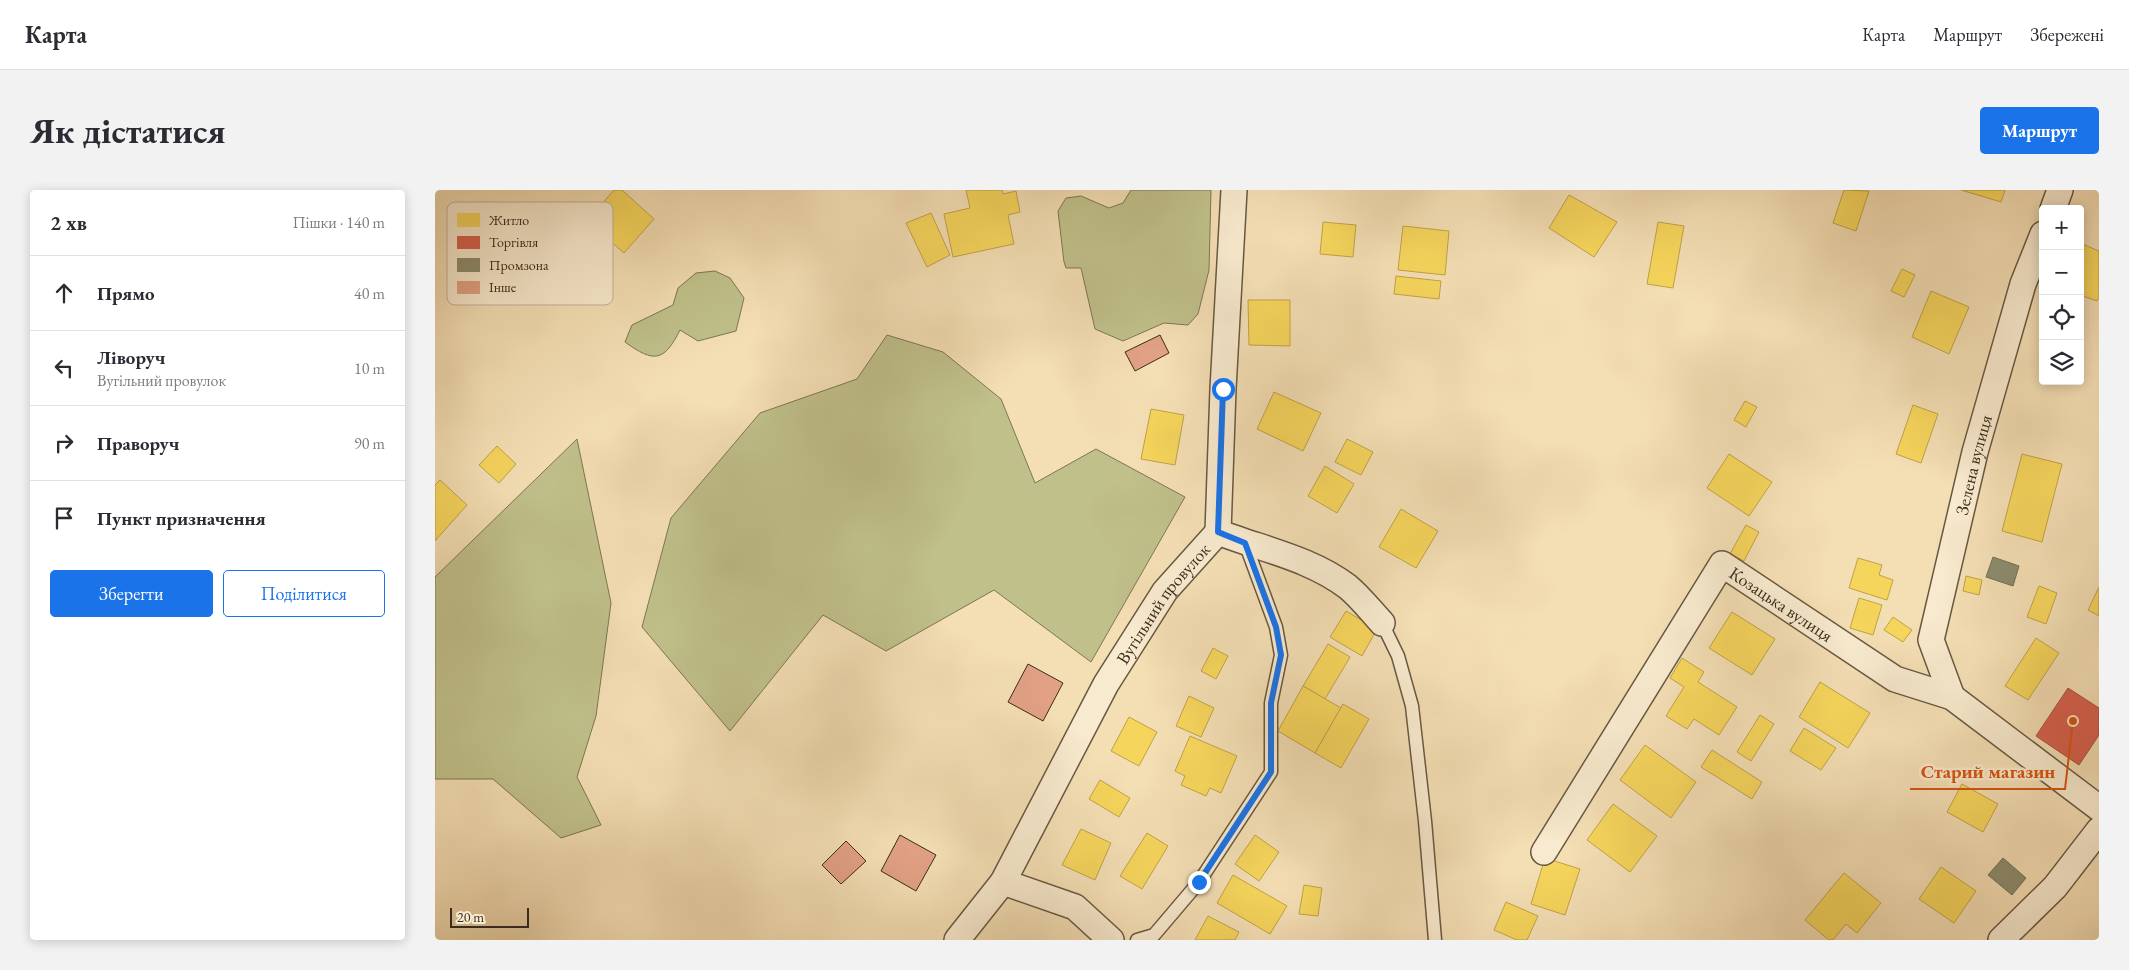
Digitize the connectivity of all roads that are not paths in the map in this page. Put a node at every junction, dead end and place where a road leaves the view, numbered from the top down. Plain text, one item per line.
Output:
1 (1234, 190) edge
2 (2060, 190) edge
3 (2054, 205) edge
4 (2039, 244) edge
5 (1218, 532) junction
6 (1245, 543) junction
7 (1382, 623) joint
8 (1952, 697) junction
9 (2099, 808) edge
10 (2099, 830) edge
11 (1544, 852) dead end
12 (1003, 882) junction
13 (957, 940) edge
14 (1111, 940) edge
15 (1137, 940) edge
16 (1435, 940) edge
17 (2001, 940) edge

1 - 5 street
2 - 3 street
4 - 8 street, Зелена вулиця
5 - 6 street, Вугільний провулок
5 - 12 street, Вугільний провулок
6 - 7 street, Вугільний провулок
6 - 15 lane
7 - 16 lane, Вугільний провулок
8 - 9 street, Козацька вулиця
8 - 11 street, Козацька вулиця
10 - 17 street
12 - 13 street, Вугільний провулок
12 - 14 street

